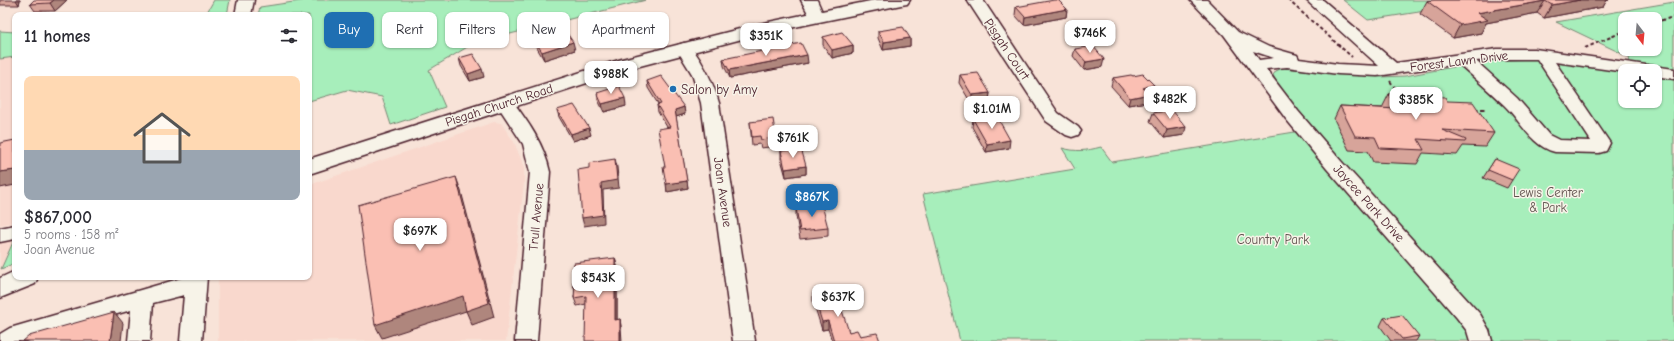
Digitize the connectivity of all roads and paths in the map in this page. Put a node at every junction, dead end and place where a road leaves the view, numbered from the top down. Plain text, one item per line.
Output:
1 (246, 0) edge
2 (901, 0) edge
3 (975, 0) edge
4 (1198, 0) edge
5 (1288, 0) edge
6 (1314, 0) edge
7 (813, 8) edge
8 (243, 12) edge
9 (1674, 17) edge
10 (1662, 20) edge
11 (1230, 32) junction
12 (1618, 34) edge
13 (684, 48) junction
14 (1584, 48) dead end
15 (1542, 55) junction
16 (1462, 58) junction
17 (1355, 60) dead end
18 (1255, 65) junction
19 (1315, 65) junction
20 (1388, 70) junction
21 (1674, 74) edge
22 (1403, 99) edge
23 (506, 103) junction
24 (1470, 108) edge
25 (1486, 109) dead end
26 (1072, 131) dead end
27 (312, 166) edge
28 (12, 233) edge
29 (0, 235) edge
30 (19, 280) edge
31 (196, 280) edge
32 (0, 288) edge
33 (143, 298) junction
34 (8, 341) edge
35 (139, 341) edge
36 (191, 341) edge
37 (526, 341) edge
38 (744, 341) edge
39 (1480, 341) edge

1 - 8 street
2 - 7 main road, Pisgah Church Road
3 - 26 street, Pisgah Court
4 - 11 street, Forest Lawn Drive
5 - 17 path
6 - 20 street
7 - 13 main road, Pisgah Church Road
9 - 10 path
11 - 18 street, Forest Lawn Drive
11 - 19 street, Forest Lawn Drive
12 - 14 path
13 - 23 main road, Pisgah Church Road
13 - 38 street, Joan Avenue
15 - 16 street, Forest Lawn Drive
15 - 16 street
15 - 21 street, Forest Lawn Drive
16 - 20 street, Forest Lawn Drive
18 - 19 street, Forest Lawn Drive
18 - 39 street, Jaycee Park Drive
19 - 20 street, Forest Lawn Drive
20 - 22 path
23 - 27 main road, Pisgah Church Road
23 - 37 street, Trull Avenue
24 - 25 path
28 - 29 street
30 - 32 main road
31 - 33 street
31 - 36 street
33 - 34 street
33 - 35 street

